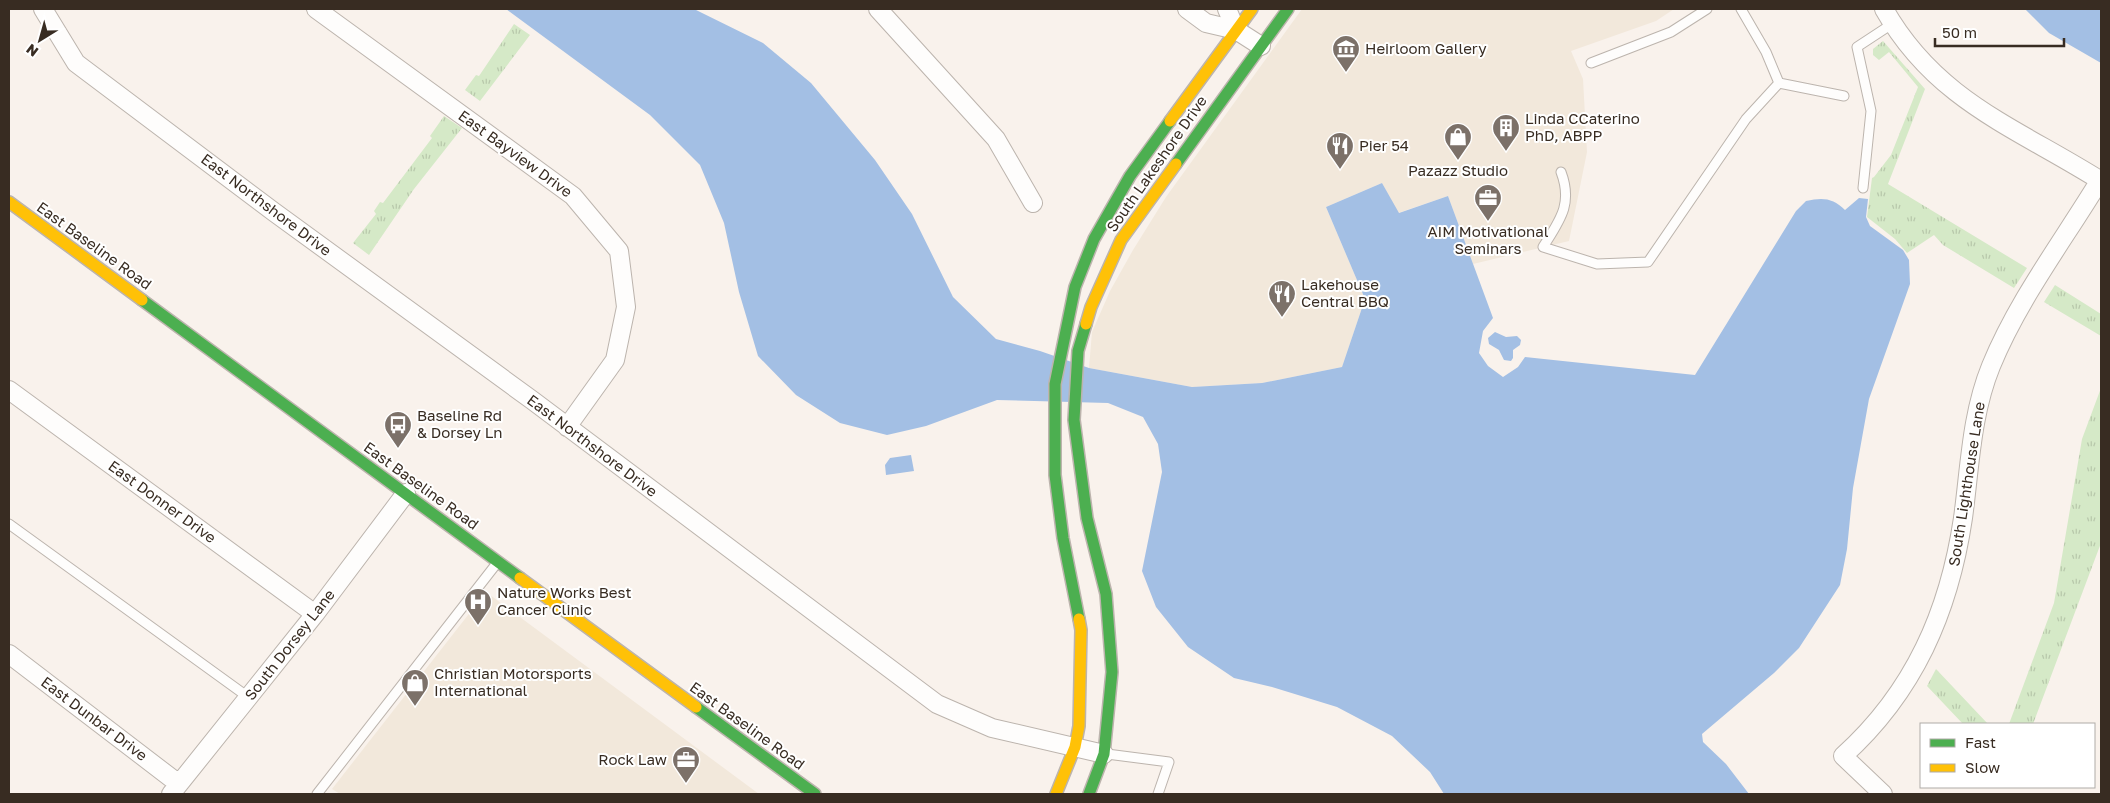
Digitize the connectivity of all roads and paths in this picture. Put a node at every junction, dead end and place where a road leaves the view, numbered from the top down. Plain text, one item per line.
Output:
1 (43, 9) edge
2 (316, 9) edge
3 (878, 9) edge
4 (1187, 9) edge
5 (1227, 9) edge
6 (1252, 9) edge
7 (1288, 9) edge
8 (1707, 9) edge
9 (1741, 9) edge
10 (1888, 16) edge
11 (1236, 30) junction
12 (1261, 46) junction
13 (1591, 63) dead end
14 (1779, 83) junction
15 (1844, 96) dead end
16 (1561, 172) dead end
17 (2101, 181) edge
18 (1863, 188) dead end
19 (9, 202) edge
20 (1033, 203) dead end
21 (9, 390) edge
22 (566, 427) junction
23 (406, 493) junction
24 (9, 524) edge
25 (498, 561) junction
26 (315, 614) junction
27 (9, 654) edge
28 (248, 697) junction
29 (1075, 747) junction
30 (1104, 754) junction
31 (175, 789) edge
32 (316, 794) edge
33 (815, 794) edge
34 (1056, 794) edge
35 (1089, 794) edge
36 (1158, 794) edge
37 (1883, 794) edge

1 - 22 street, East Northshore Drive
2 - 22 street, East Bayview Drive
3 - 20 street
4 - 11 street
5 - 11 street
6 - 11 street, South Lakeshore Drive
7 - 12 street, South Lakeshore Drive
8 - 13 lane
9 - 14 lane
10 - 17 street
10 - 18 lane
11 - 12 street
11 - 29 street, South Lakeshore Drive
12 - 30 street, South Lakeshore Drive
14 - 15 lane
14 - 16 lane
17 - 37 street, South Lighthouse Lane
19 - 23 street, East Baseline Road
21 - 26 street, East Donner Drive
22 - 29 street, East Northshore Drive
23 - 25 street, East Baseline Road
23 - 26 street, South Dorsey Lane
24 - 28 lane
25 - 32 lane
25 - 33 street, East Baseline Road
26 - 28 street, South Dorsey Lane
27 - 31 street, East Dunbar Drive
28 - 31 street, South Dorsey Lane
29 - 30 street, East Northshore Drive
29 - 34 street, South Lakeshore Drive
30 - 35 street, South Lakeshore Drive
30 - 36 lane, East Northshore Drive

